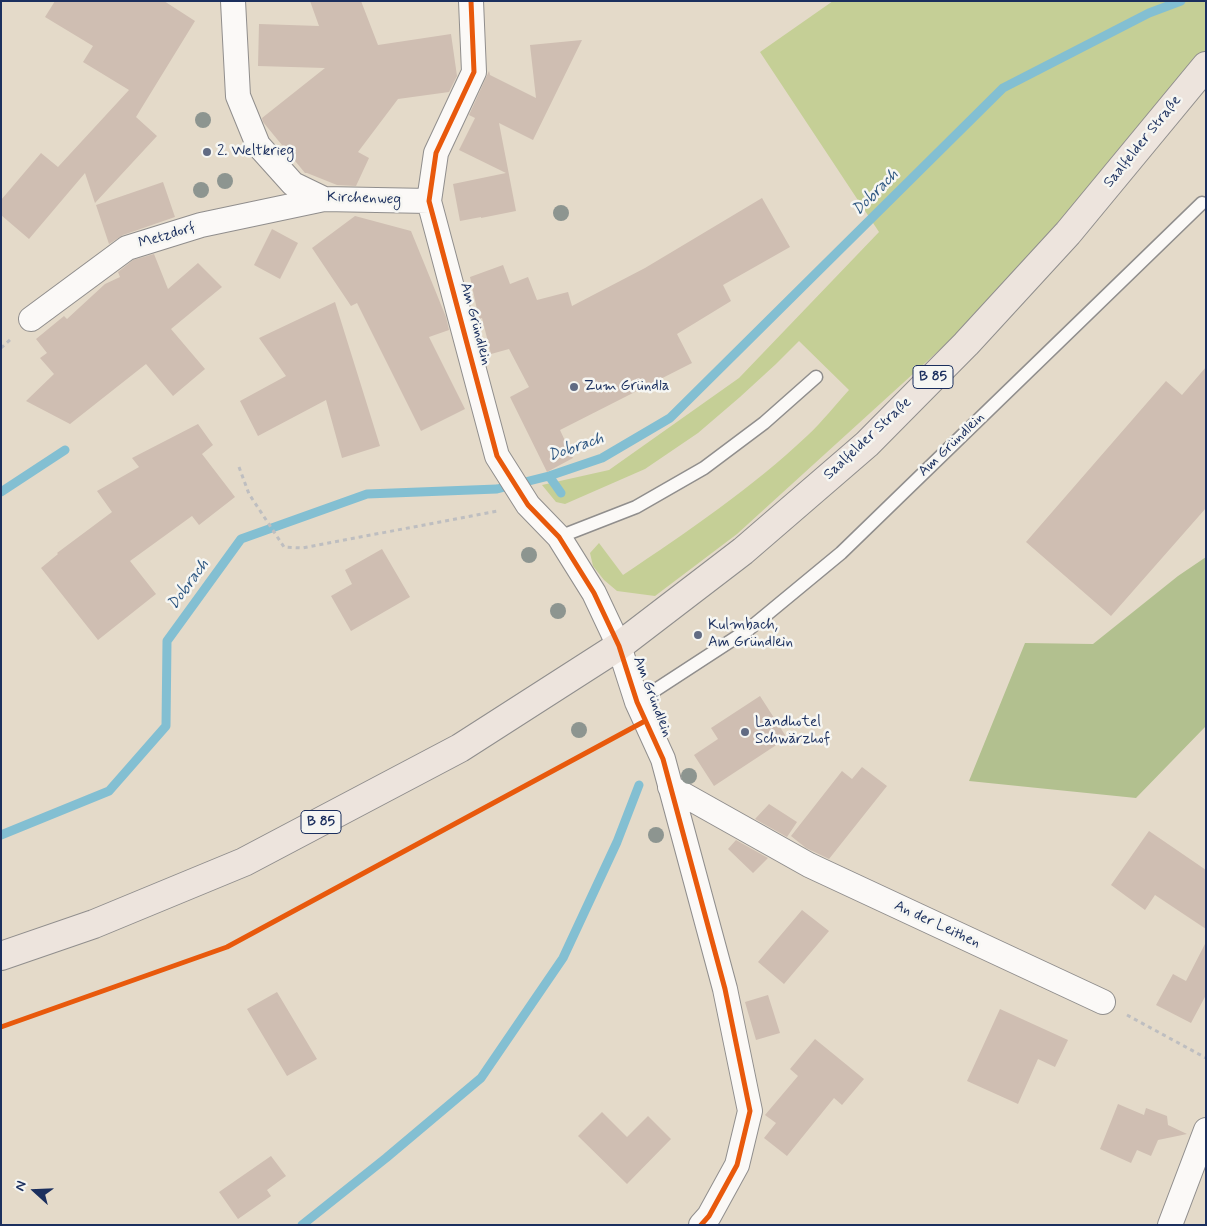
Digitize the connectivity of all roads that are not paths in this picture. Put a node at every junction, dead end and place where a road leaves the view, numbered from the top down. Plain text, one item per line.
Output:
1 (233, 1) edge
2 (471, 1) edge
3 (1206, 66) edge
4 (324, 199) junction
5 (429, 201) junction
6 (1202, 203) dead end
7 (31, 319) dead end
8 (816, 377) dead end
9 (559, 537) junction
10 (619, 646) junction
11 (637, 702) junction
12 (670, 787) junction
13 (1, 956) edge
14 (1103, 1002) road end
15 (1206, 1130) edge
16 (701, 1225) edge
17 (1170, 1225) edge

1 - 4 street, Kirchenweg
2 - 5 street
3 - 10 main road, Saalfelder Straße / B 85
4 - 5 street, Kirchenweg
4 - 7 street, Metzdorf
5 - 9 street, Am Gründlein
6 - 11 lane, Am Gründlein
8 - 9 lane
9 - 10 street, Am Gründlein
10 - 11 street, Am Gründlein
10 - 13 main road, B 85
11 - 12 street, Am Gründlein
12 - 14 street, An der Leithen
12 - 16 street, Am Gründlein
15 - 17 street

